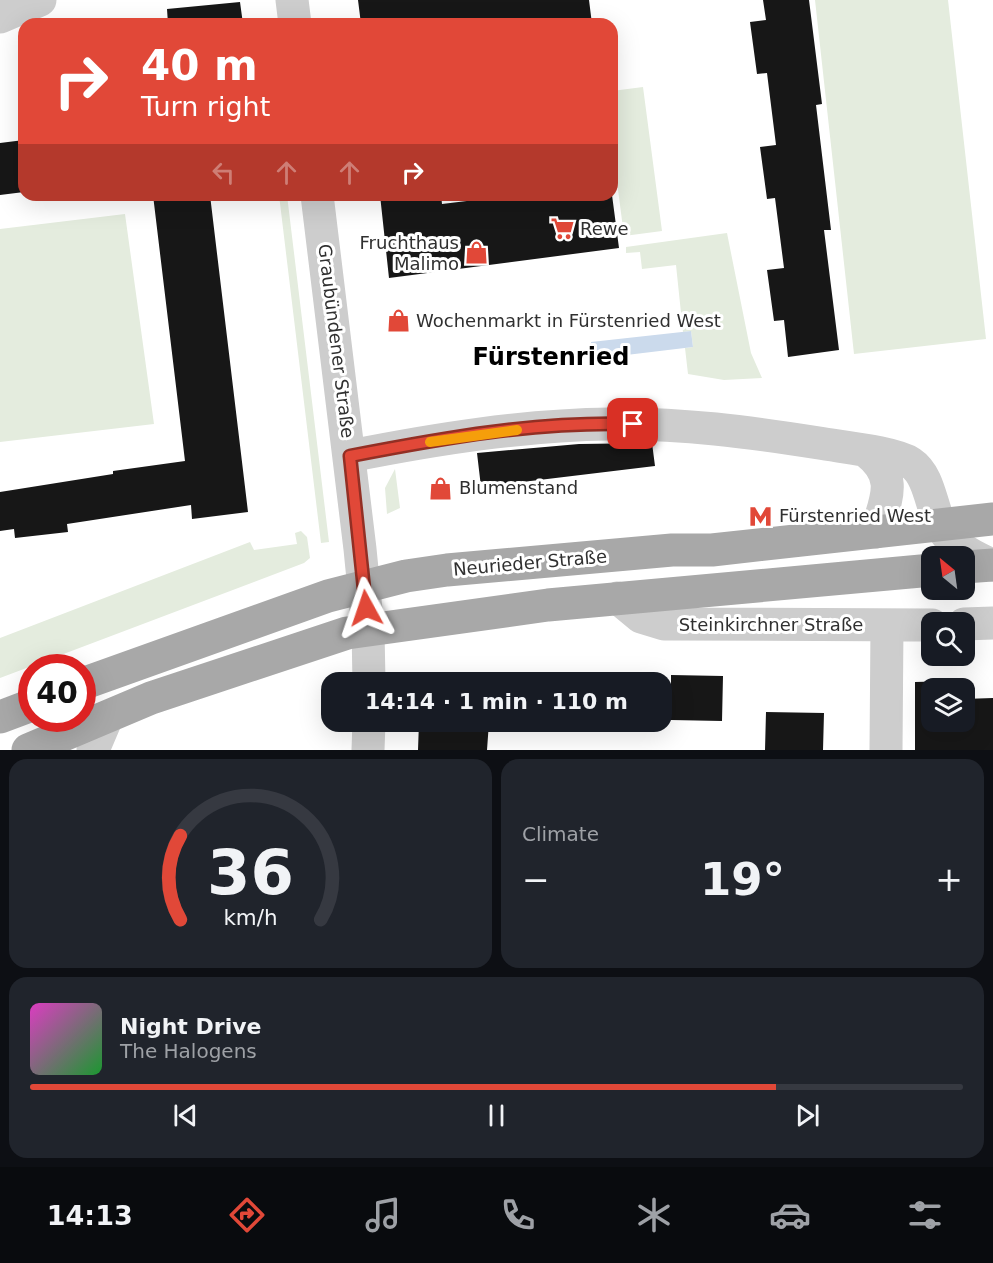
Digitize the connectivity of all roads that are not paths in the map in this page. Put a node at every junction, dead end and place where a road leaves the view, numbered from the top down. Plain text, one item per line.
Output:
1 (40, 0) edge
2 (292, 0) edge
3 (0, 17) edge
4 (294, 18) edge
5 (318, 201) edge
6 (867, 452) junction
7 (350, 456) junction
8 (993, 519) edge
9 (940, 525) junction
10 (876, 532) junction
11 (993, 565) edge
12 (975, 566) edge
13 (921, 571) edge
14 (364, 586) junction
15 (618, 598) junction
16 (993, 623) edge
17 (975, 624) edge
18 (887, 625) junction
19 (921, 625) edge
20 (368, 630) junction
21 (369, 672) edge
22 (96, 679) edge
23 (18, 710) edge
24 (0, 717) edge
25 (107, 717) junction
26 (369, 732) edge
27 (28, 750) edge
28 (93, 750) edge
29 (368, 750) edge
30 (886, 750) edge

1 - 3 street
2 - 4 street
5 - 7 street, Graubündener Straße
6 - 7 street
6 - 9 street
6 - 10 street
7 - 14 street, Graubündener Straße
8 - 9 main road, Neurieder Straße
9 - 10 main road, Neurieder Straße
9 - 11 street
10 - 14 main road, Neurieder Straße
11 - 12 main road
13 - 15 main road
14 - 20 street, Graubündener Straße
14 - 22 main road, Neurieder Straße
15 - 18 street, Steinkirchner Straße
15 - 20 main road
16 - 17 street
18 - 19 street, Steinkirchner Straße
18 - 30 street
20 - 21 street, Graubündener Straße
20 - 25 main road
23 - 24 main road
25 - 27 main road
25 - 28 street
26 - 29 street

